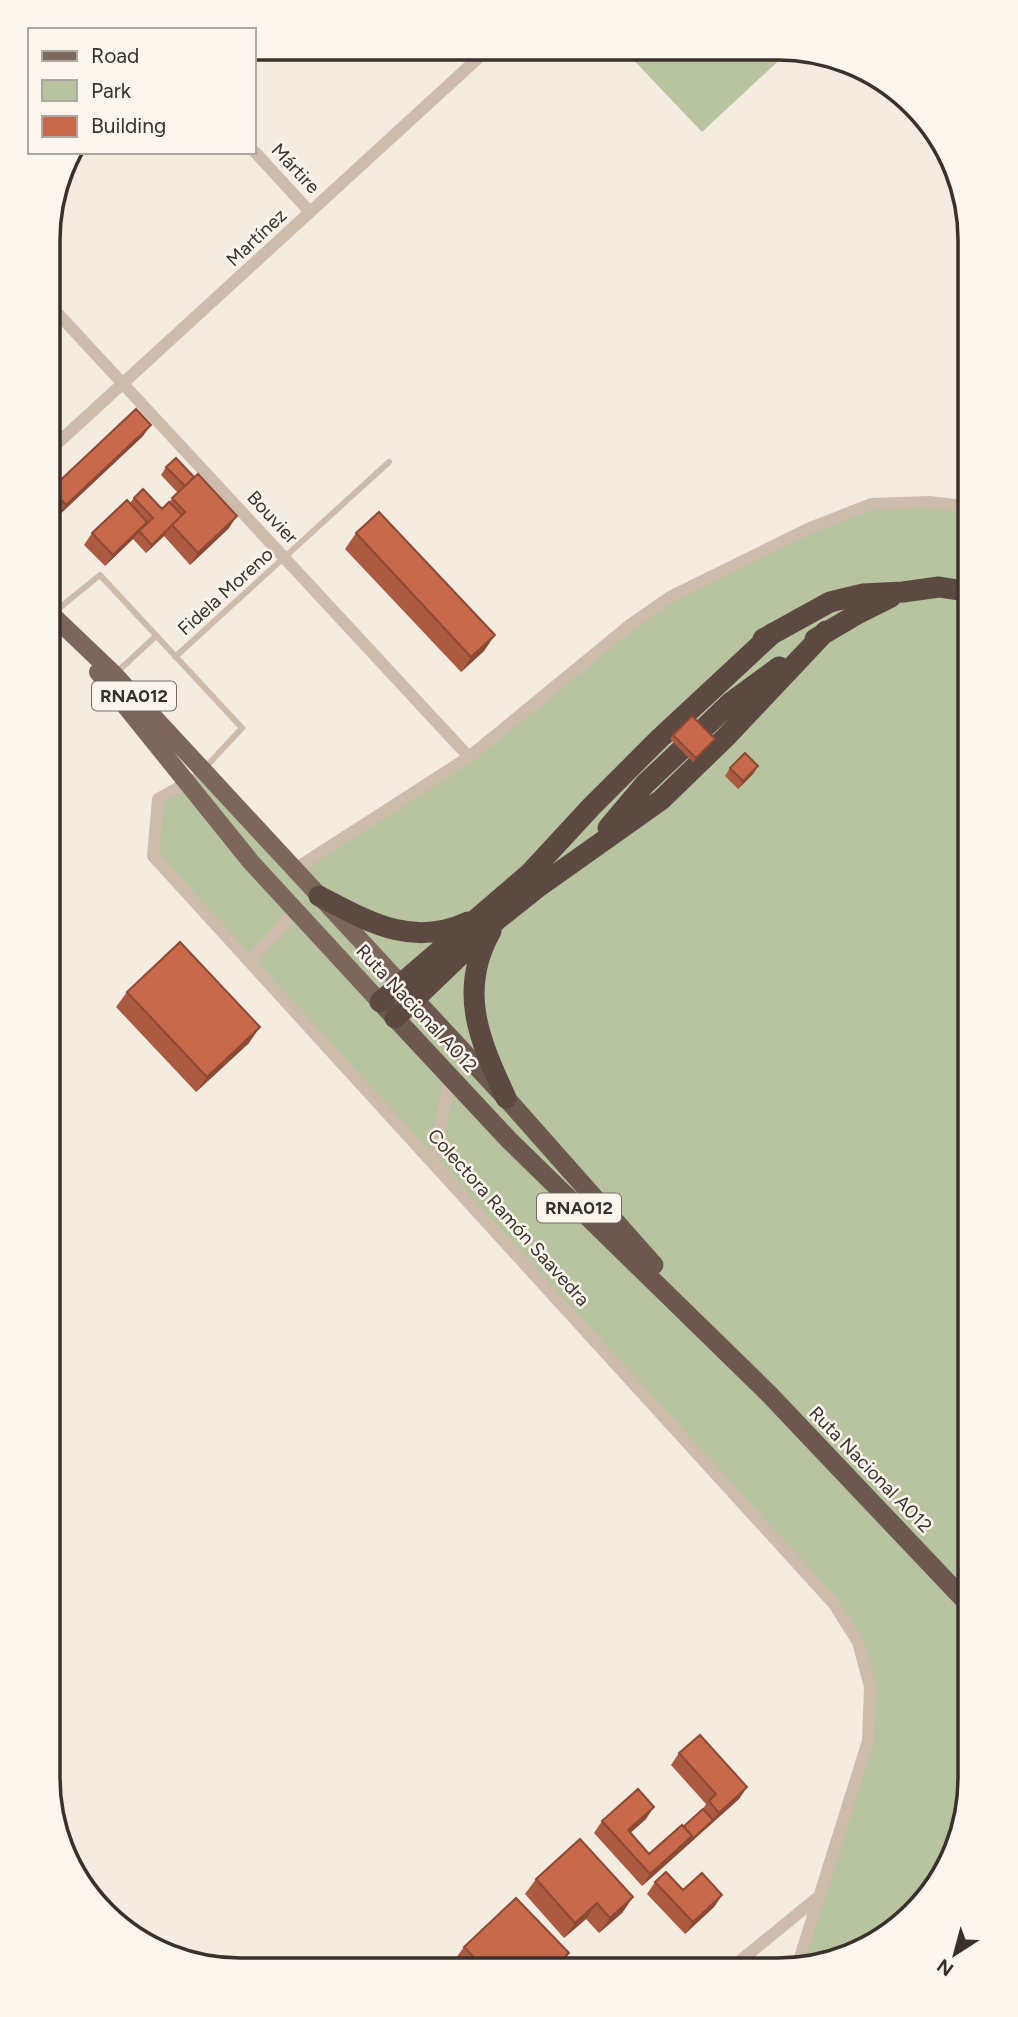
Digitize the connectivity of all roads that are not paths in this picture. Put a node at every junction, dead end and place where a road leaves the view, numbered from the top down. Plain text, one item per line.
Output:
1 (476, 60) edge
2 (256, 153) edge
3 (310, 212) junction
4 (60, 316) edge
5 (122, 384) junction
6 (60, 441) edge
7 (389, 462) dead end
8 (958, 505) edge
9 (284, 558) junction
10 (958, 590) edge
11 (903, 592) junction
12 (60, 612) edge
13 (60, 624) edge
14 (826, 631) junction
15 (773, 633) junction
16 (156, 636) junction
17 (175, 657) junction
18 (110, 678) junction
19 (469, 757) junction
20 (203, 770) junction
21 (187, 783) junction
22 (591, 807) junction
23 (588, 851) junction
24 (295, 869) junction
25 (319, 896) junction
26 (296, 911) junction
27 (491, 917) junction
28 (250, 961) junction
29 (408, 992) junction
30 (380, 1002) junction
31 (396, 1018) junction
32 (450, 1077) junction
33 (506, 1098) junction
34 (434, 1162) junction
35 (769, 1394) junction
36 (958, 1593) edge
37 (817, 1898) junction
38 (800, 1956) edge
39 (744, 1958) edge

1 - 3 street, Martínez
2 - 3 street, Mártire
3 - 5 street, Martínez
4 - 5 street, Bouvier
5 - 6 street, Martínez
5 - 9 street, Bouvier
7 - 9 lane, Fidela Moreno
8 - 19 street
9 - 17 lane, Fidela Moreno
9 - 19 street, Bouvier
10 - 11 highway
11 - 14 highway
11 - 15 highway
12 - 16 lane
13 - 18 main road, Ruta Nacional A012 / RNA012
14 - 15 highway
14 - 23 highway
15 - 22 highway
16 - 17 lane
16 - 18 lane
17 - 20 lane
18 - 20 main road, Ruta Nacional A012 / RNA012
18 - 21 main road, Ruta Nacional A012 / RNA012
19 - 24 street
20 - 21 lane
20 - 24 main road, Ruta Nacional A012 / RNA012
21 - 26 main road, Ruta Nacional A012 / RNA012
21 - 28 street, Colectora Ramón Saavedra
22 - 23 highway
22 - 27 highway
23 - 27 highway
24 - 25 main road, Ruta Nacional A012 / RNA012
25 - 27 highway
25 - 29 main road, Ruta Nacional A012 / RNA012
26 - 28 street
26 - 30 main road, Ruta Nacional A012 / RNA012
27 - 29 highway
27 - 33 highway, RNA012
28 - 34 street, Colectora Ramón Saavedra
29 - 30 highway
29 - 31 highway
29 - 33 highway, Ruta Nacional A012 / RNA012
30 - 31 highway, Ruta Nacional A012 / RNA012
31 - 32 highway, Ruta Nacional A012 / RNA012
32 - 34 street
32 - 35 highway, Ruta Nacional A012 / RNA012
33 - 35 highway, Ruta Nacional A012 / RNA012
34 - 37 street, Colectora Ramón Saavedra
35 - 36 highway, Ruta Nacional A012 / RNA012
37 - 38 street, Colectora Ramón Saavedra
37 - 39 street

